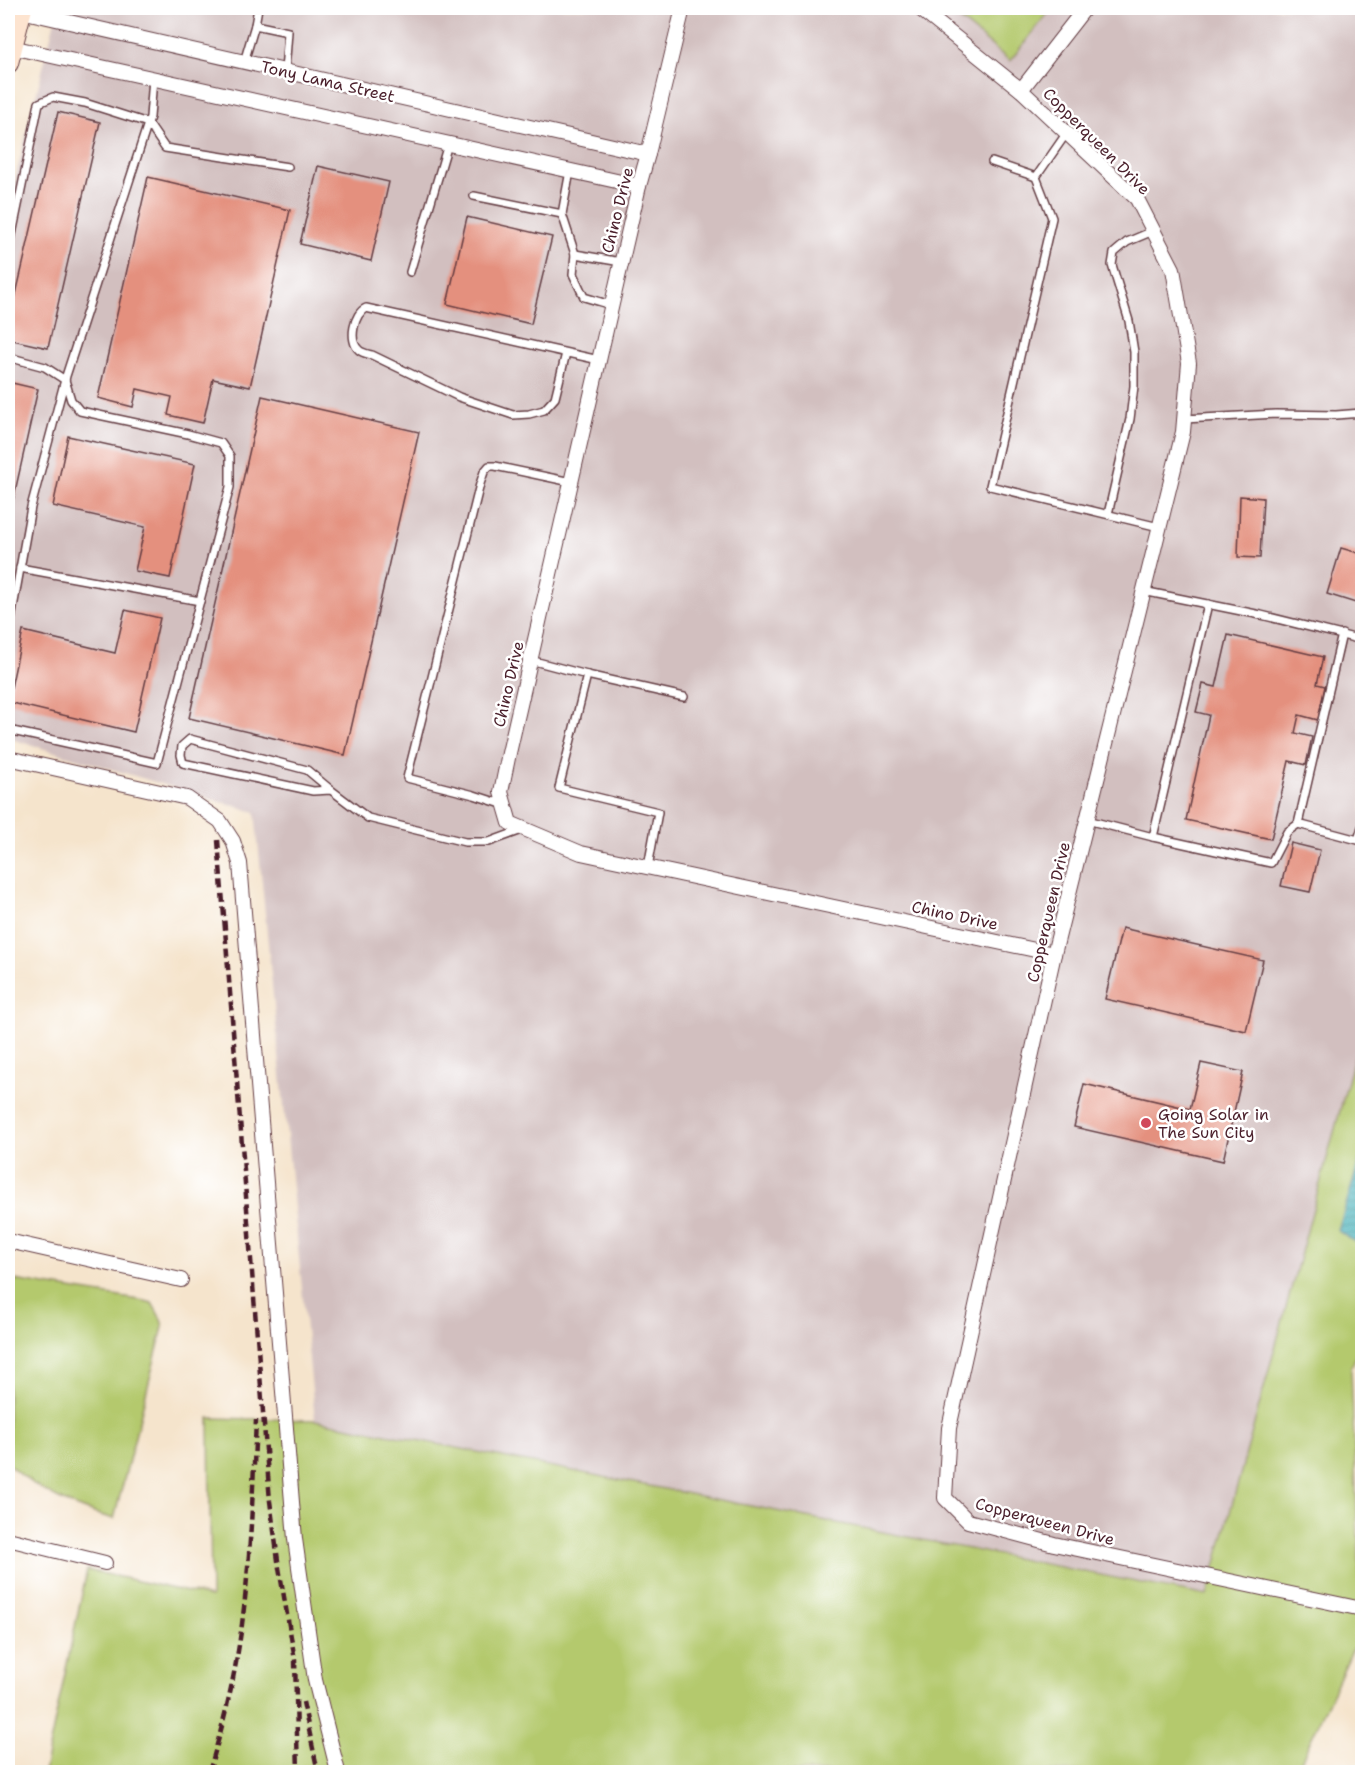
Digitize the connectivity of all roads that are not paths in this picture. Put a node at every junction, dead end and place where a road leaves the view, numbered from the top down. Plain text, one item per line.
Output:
1 (258, 8) edge
2 (683, 8) edge
3 (919, 8) edge
4 (1085, 8) edge
5 (17, 11) edge
6 (255, 25) junction
7 (9, 51) edge
8 (244, 62) junction
9 (285, 71) junction
10 (153, 78) junction
11 (1021, 90) junction
12 (148, 123) junction
13 (1066, 134) junction
14 (448, 144) junction
15 (648, 154) junction
16 (992, 162) dead end
17 (288, 167) dead end
18 (570, 171) junction
19 (1036, 177) junction
20 (639, 186) junction
21 (474, 196) dead end
22 (562, 214) junction
23 (11, 223) edge
24 (1153, 231) junction
25 (8, 254) edge
26 (575, 254) junction
27 (621, 262) junction
28 (410, 272) dead end
29 (611, 305) junction
30 (566, 353) junction
31 (8, 357) edge
32 (599, 360) junction
33 (65, 380) junction
34 (1362, 413) edge
35 (1184, 418) junction
36 (571, 482) junction
37 (1108, 514) junction
38 (1159, 527) junction
39 (20, 568) junction
40 (1143, 591) junction
41 (200, 601) junction
42 (1208, 604) junction
43 (1342, 634) junction
44 (8, 636) edge
45 (1362, 640) edge
46 (530, 660) junction
47 (588, 675) junction
48 (684, 697) dead end
49 (8, 730) edge
50 (8, 758) edge
51 (331, 790) junction
52 (505, 805) junction
53 (1087, 819) junction
54 (1299, 824) junction
55 (1362, 827) edge
56 (525, 829) junction
57 (1153, 837) junction
58 (648, 867) junction
59 (1054, 954) junction
60 (8, 1241) edge
61 (181, 1280) dead end
62 (8, 1539) edge
63 (105, 1563) dead end
64 (1362, 1609) edge
65 (338, 1773) edge

1 - 6 lane
2 - 15 street, Chino Drive
3 - 11 street, Copperqueen Drive
4 - 11 street
5 - 7 main road
5 - 8 street, Tony Lama Street
6 - 8 lane
6 - 9 lane
7 - 10 street
8 - 9 street, Tony Lama Street
9 - 15 street, Tony Lama Street
10 - 12 lane
10 - 14 street
11 - 13 street, Copperqueen Drive
12 - 17 lane
12 - 23 lane
12 - 33 lane
13 - 19 lane
13 - 24 street, Copperqueen Drive
14 - 18 street
14 - 28 lane
15 - 20 street, Chino Drive
16 - 19 lane
18 - 20 street
18 - 22 lane
19 - 37 lane
20 - 27 street, Chino Drive
21 - 22 lane
22 - 26 lane
23 - 25 lane
24 - 35 street, Copperqueen Drive
24 - 37 lane
26 - 27 lane
26 - 29 lane
27 - 29 street, Chino Drive
29 - 32 street, Chino Drive
30 - 30 lane
30 - 32 lane
31 - 33 lane
32 - 36 street, Chino Drive
33 - 39 lane
33 - 41 lane
34 - 35 lane
35 - 38 street, Copperqueen Drive
36 - 46 street, Chino Drive
36 - 52 lane
37 - 38 lane
38 - 40 street, Copperqueen Drive
39 - 41 lane
39 - 44 lane
40 - 42 lane
40 - 53 street, Copperqueen Drive
41 - 49 lane
42 - 43 lane
42 - 57 lane
43 - 45 lane
43 - 54 lane
46 - 47 lane
46 - 52 street, Chino Drive
47 - 48 lane
47 - 58 lane
50 - 65 street
51 - 51 lane
51 - 56 lane
52 - 56 street, Chino Drive
53 - 57 lane
53 - 59 street, Copperqueen Drive
54 - 55 lane
54 - 57 lane
56 - 58 street, Chino Drive
58 - 59 street, Chino Drive
59 - 64 street, Copperqueen Drive
60 - 61 street
62 - 63 street

